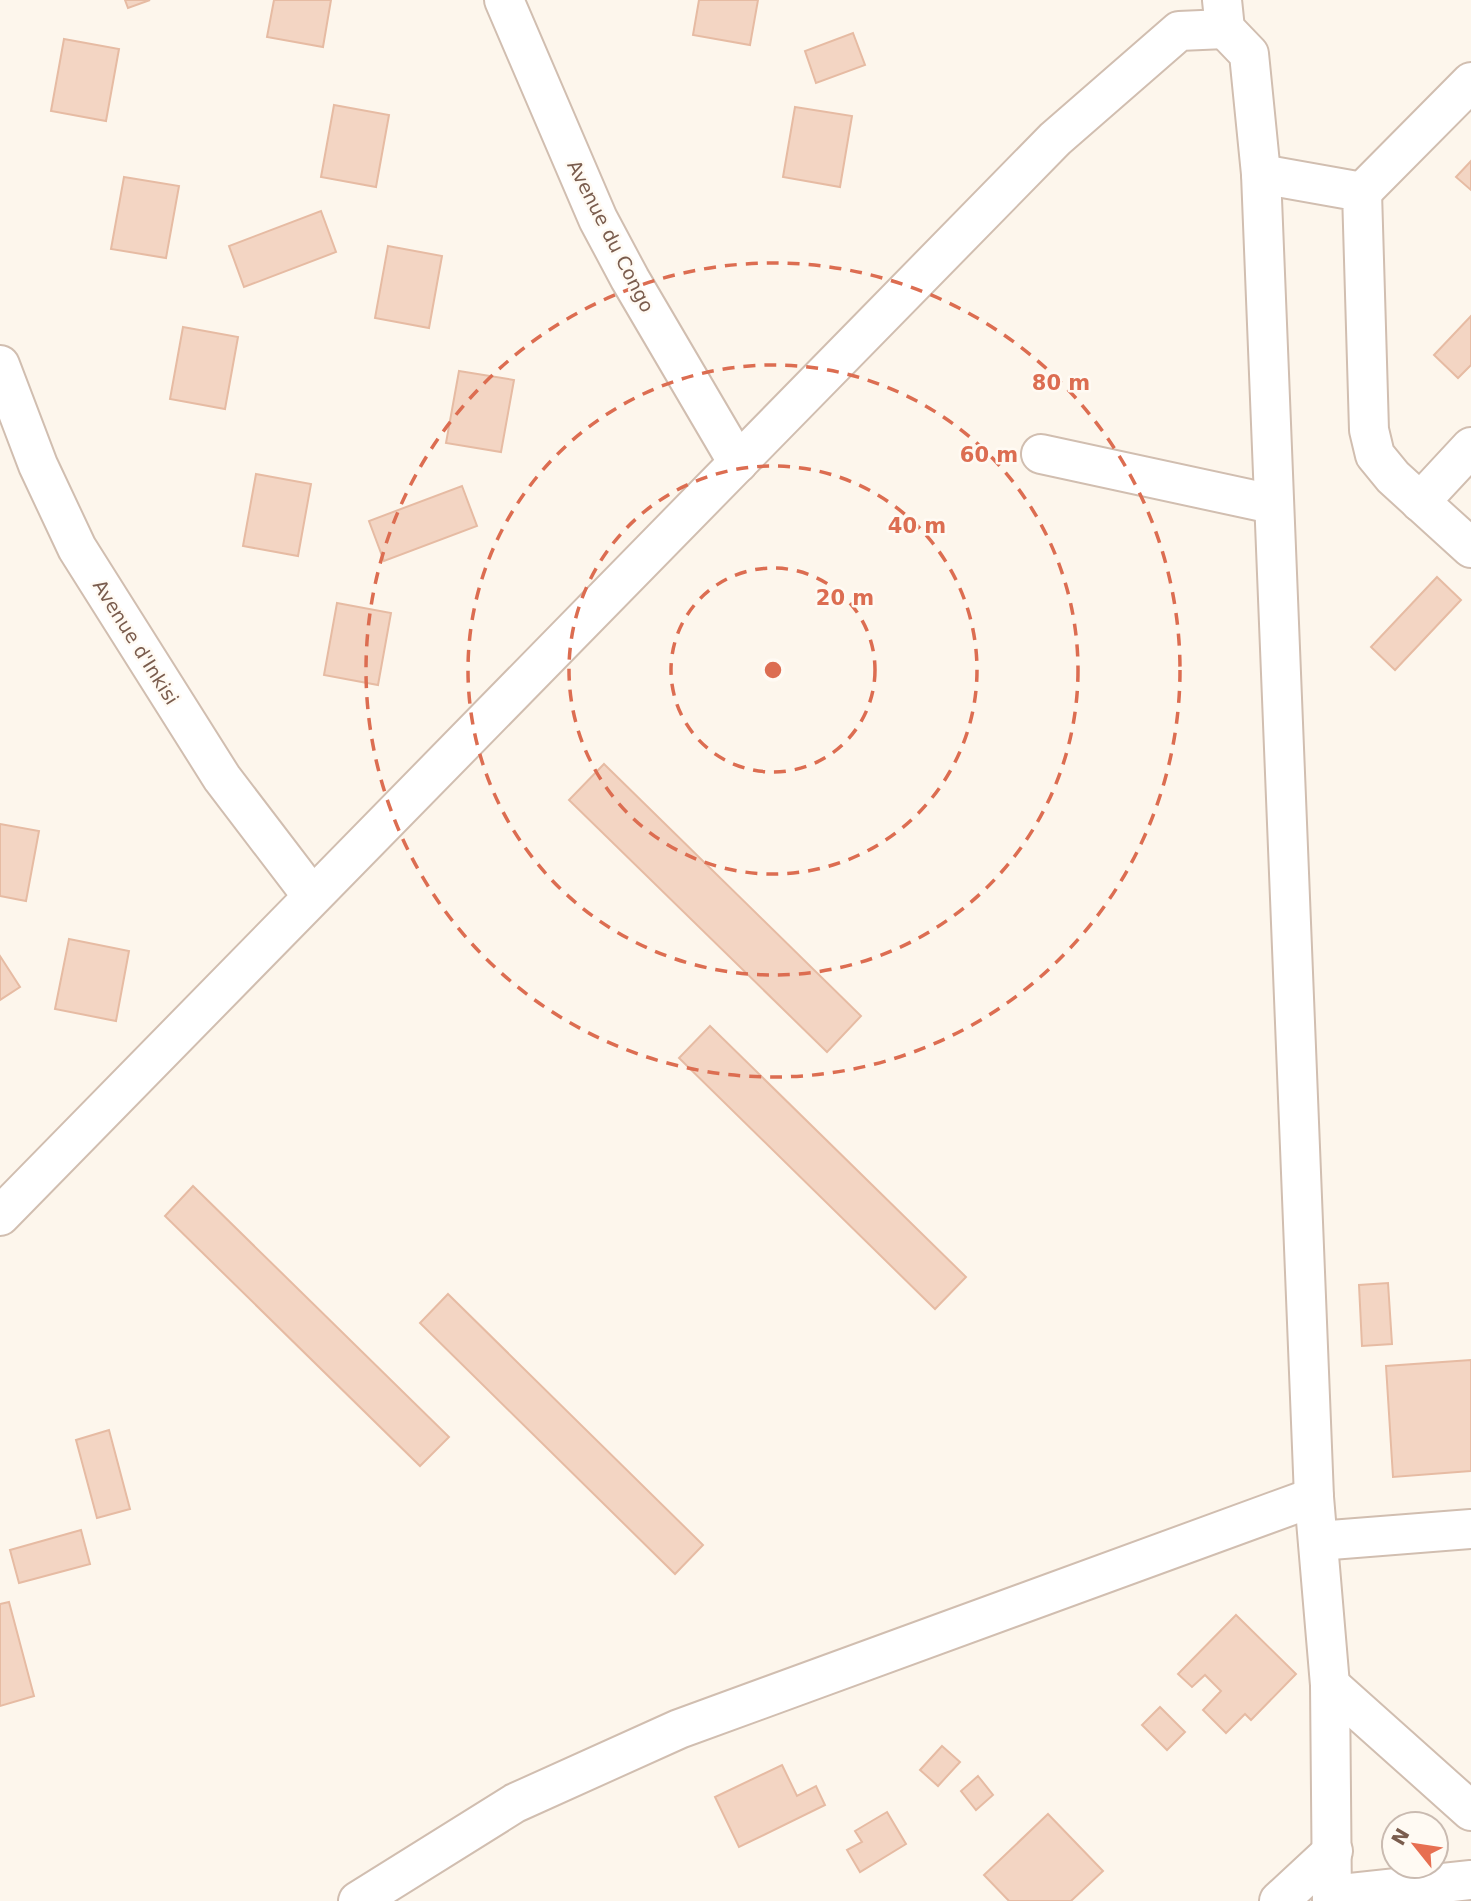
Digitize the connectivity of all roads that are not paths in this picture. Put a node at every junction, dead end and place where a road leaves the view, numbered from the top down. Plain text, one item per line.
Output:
1 (504, 0) edge
2 (1223, 15) edge
3 (1471, 82) edge
4 (1261, 174) junction
5 (1362, 192) junction
6 (0, 365) edge
7 (1471, 447) edge
8 (1041, 454) dead end
9 (738, 463) junction
10 (1420, 502) junction
11 (1272, 504) junction
12 (1471, 548) edge
13 (312, 896) junction
14 (0, 1216) edge
15 (1314, 1497) junction
16 (1471, 1529) edge
17 (1318, 1541) junction
18 (1330, 1685) junction
19 (1471, 1811) edge
20 (1333, 1851) junction
21 (1471, 1880) edge
22 (1332, 1898) edge
23 (358, 1901) edge
24 (1279, 1901) edge

1 - 9 street, Avenue du Congo
2 - 4 street
2 - 9 street
3 - 5 street
4 - 5 street
4 - 11 street
5 - 10 street
6 - 13 street, Avenue d'Inkisi
7 - 10 street
8 - 11 street
9 - 13 street
10 - 12 street
11 - 15 street
13 - 14 street
15 - 17 street
15 - 23 street
16 - 17 street
17 - 18 street
18 - 19 street
18 - 20 street
20 - 22 street
20 - 24 street
21 - 22 street

